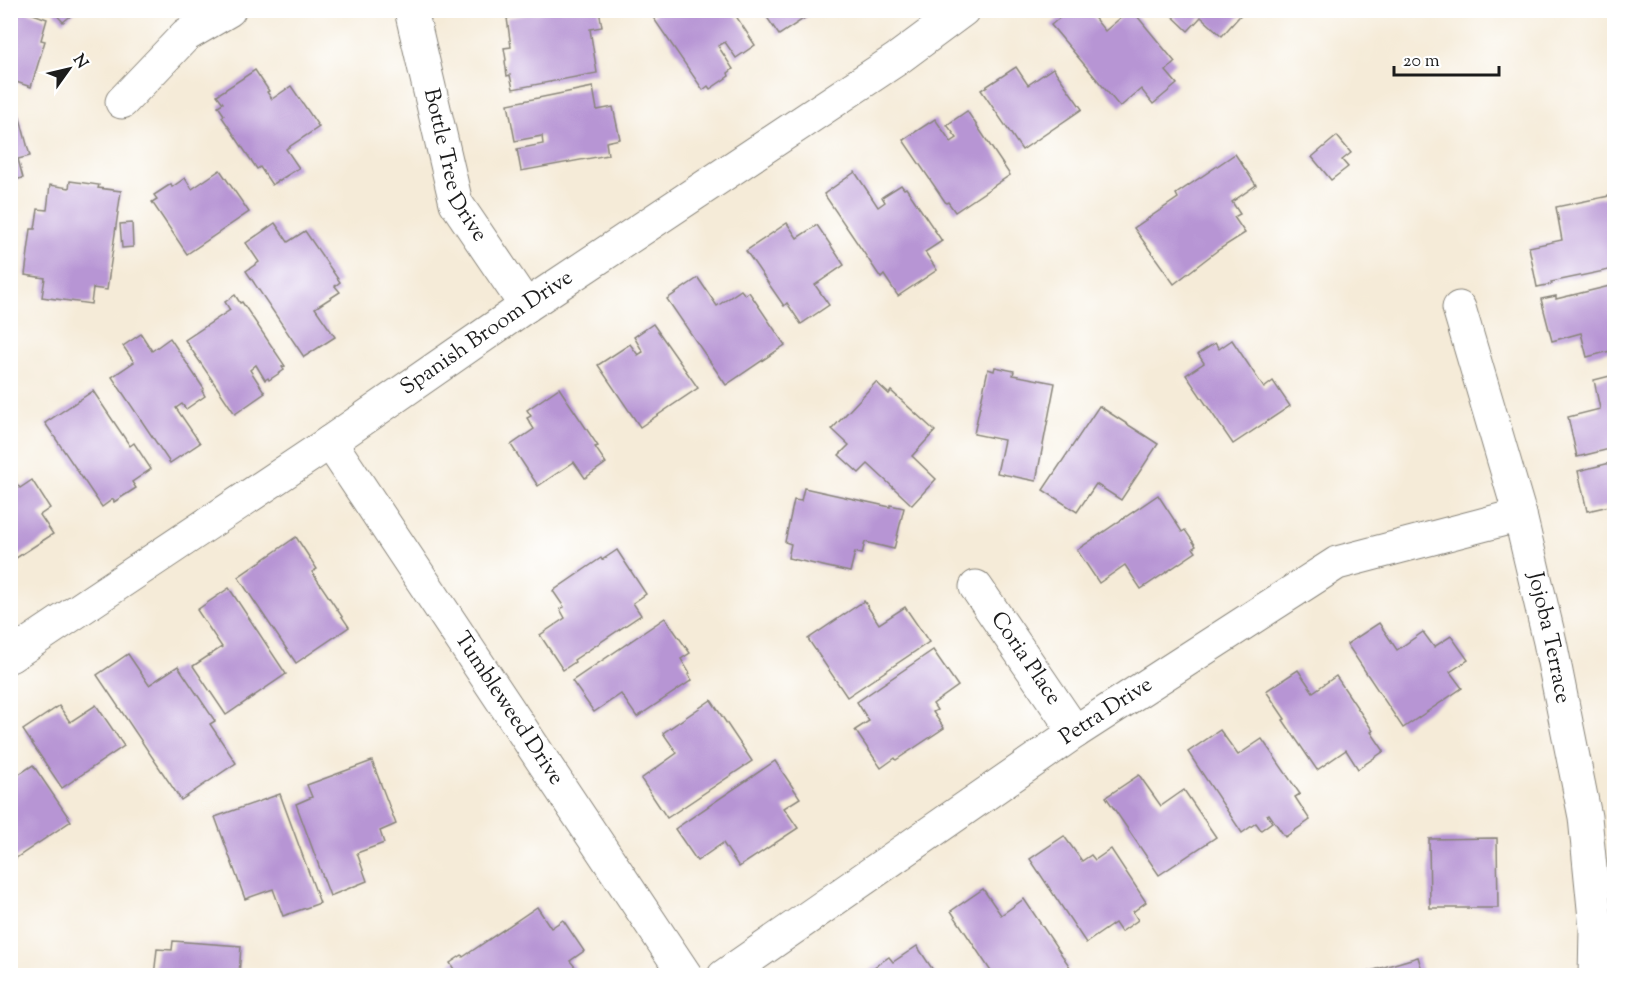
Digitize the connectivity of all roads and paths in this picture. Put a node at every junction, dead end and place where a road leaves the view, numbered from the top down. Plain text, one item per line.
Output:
1 (229, 10) edge
2 (411, 10) edge
3 (963, 10) edge
4 (122, 102) dead end
5 (526, 306) junction
6 (1459, 308) dead end
7 (330, 442) junction
8 (1520, 515) junction
9 (976, 587) dead end
10 (10, 656) edge
11 (1074, 732) junction
12 (686, 975) edge
13 (724, 975) edge
14 (1595, 975) edge

1 - 4 street
2 - 5 street, Bottle Tree Drive
3 - 5 street, Spanish Broom Drive
5 - 7 street, Spanish Broom Drive
6 - 8 street, Jojoba Terrace
7 - 10 street, Spanish Broom Drive
7 - 12 street, Tumbleweed Drive
8 - 11 street, Petra Drive
8 - 14 street, Jojoba Terrace
9 - 11 street, Coria Place
11 - 13 street, Petra Drive

